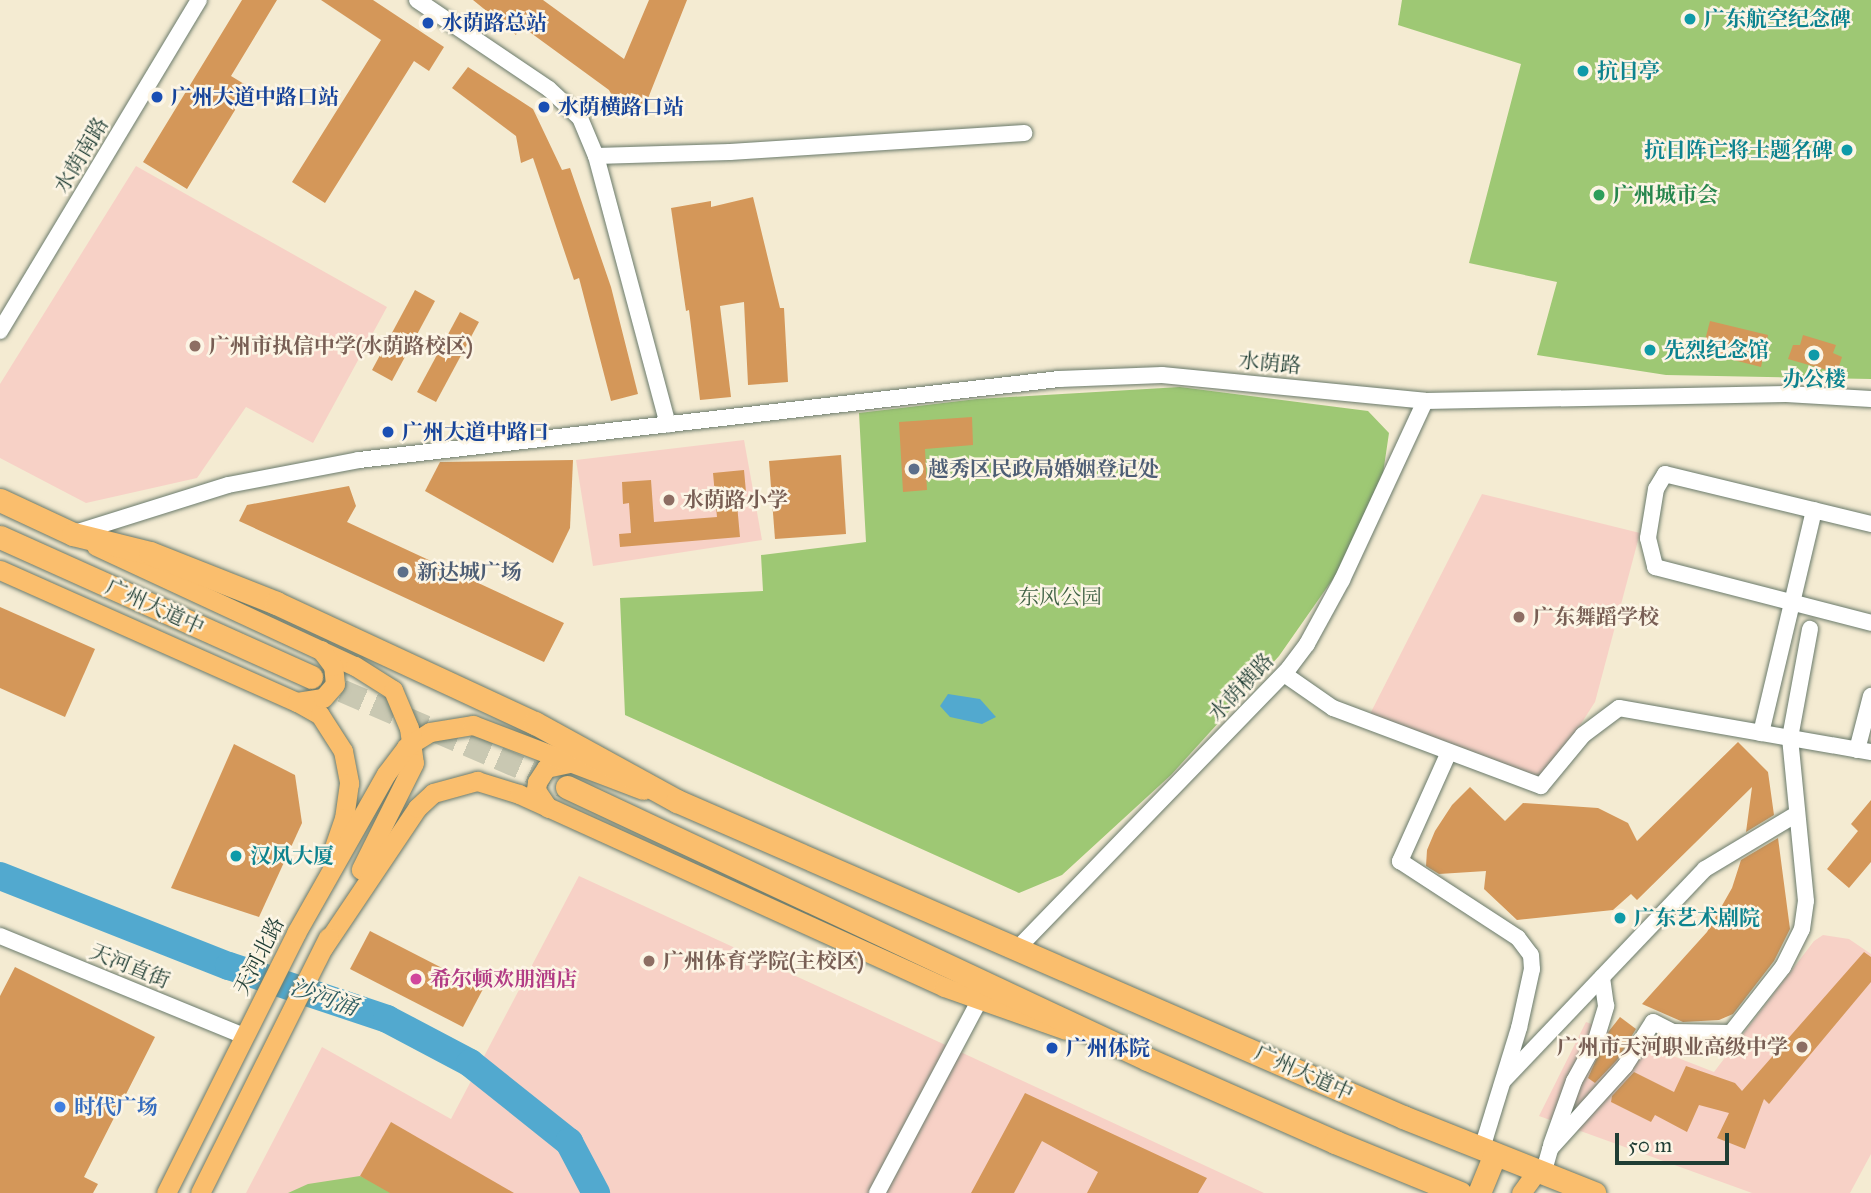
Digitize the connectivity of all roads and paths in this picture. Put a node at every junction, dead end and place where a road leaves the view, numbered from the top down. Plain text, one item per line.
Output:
1 (199, 0) edge
2 (417, 0) edge
3 (1024, 133) dead end
4 (596, 156) junction
5 (0, 331) edge
6 (1871, 399) edge
7 (1425, 401) junction
8 (668, 424) junction
9 (0, 500) edge
10 (1814, 510) junction
11 (1871, 524) edge
12 (73, 534) junction
13 (0, 537) edge
14 (0, 570) edge
15 (1792, 602) junction
16 (1871, 622) edge
17 (1810, 629) dead end
18 (321, 650) junction
19 (1283, 674) junction
20 (310, 677) tunnel mouth
21 (1871, 696) edge
22 (297, 702) junction
23 (1761, 733) junction
24 (1790, 738) junction
25 (410, 749) junction
26 (1864, 751) edge
27 (1449, 752) junction
28 (570, 763) junction
29 (567, 788) tunnel mouth
30 (677, 801) junction
31 (548, 808) junction
32 (1796, 815) junction
33 (296, 933) junction
34 (0, 936) edge
35 (323, 948) junction
36 (1016, 950) junction
37 (1602, 977) junction
38 (979, 1001) junction
39 (244, 1035) junction
40 (1116, 1045) junction
41 (1501, 1083) junction
42 (1550, 1149) junction
43 (1489, 1151) junction
44 (1536, 1179) edge
45 (1590, 1192) edge
46 (166, 1193) edge
47 (200, 1193) edge
48 (877, 1193) edge
49 (1460, 1193) edge
50 (1479, 1193) edge
51 (1521, 1193) edge

1 - 5 street, 水荫南路
2 - 4 street
3 - 4 street
4 - 8 street
6 - 7 street, 水荫路
7 - 8 street, 水荫路
7 - 19 street, 水荫横路
8 - 12 street, 水荫路
9 - 12 highway
10 - 11 street
10 - 15 street
10 - 15 street
12 - 18 main road
12 - 30 highway, 广州大道中
13 - 20 highway, 广州大道中
14 - 22 main road
15 - 16 street
15 - 23 street
17 - 24 street
18 - 22 main road
18 - 25 main road
19 - 27 street
19 - 36 street, 水荫横路
21 - 26 street
22 - 33 main road
23 - 24 street
23 - 27 street
24 - 26 street
24 - 32 street
25 - 28 main road
25 - 33 main road, 天河北路
25 - 35 main road
27 - 41 street
28 - 30 main road
28 - 31 main road
29 - 40 highway
30 - 36 highway, 广州大道中
31 - 35 main road
31 - 38 main road
32 - 37 street
32 - 42 street
33 - 39 main road, 天河北路
34 - 39 street, 天河直街
35 - 47 main road
36 - 43 highway, 广州大道中
37 - 41 street
37 - 42 street
38 - 40 main road
38 - 48 street
39 - 46 main road, 天河北路
40 - 49 highway
41 - 43 street
42 - 44 street
43 - 44 highway, 广州大道中
43 - 50 highway
44 - 45 highway, 广州大道中
44 - 51 main road

